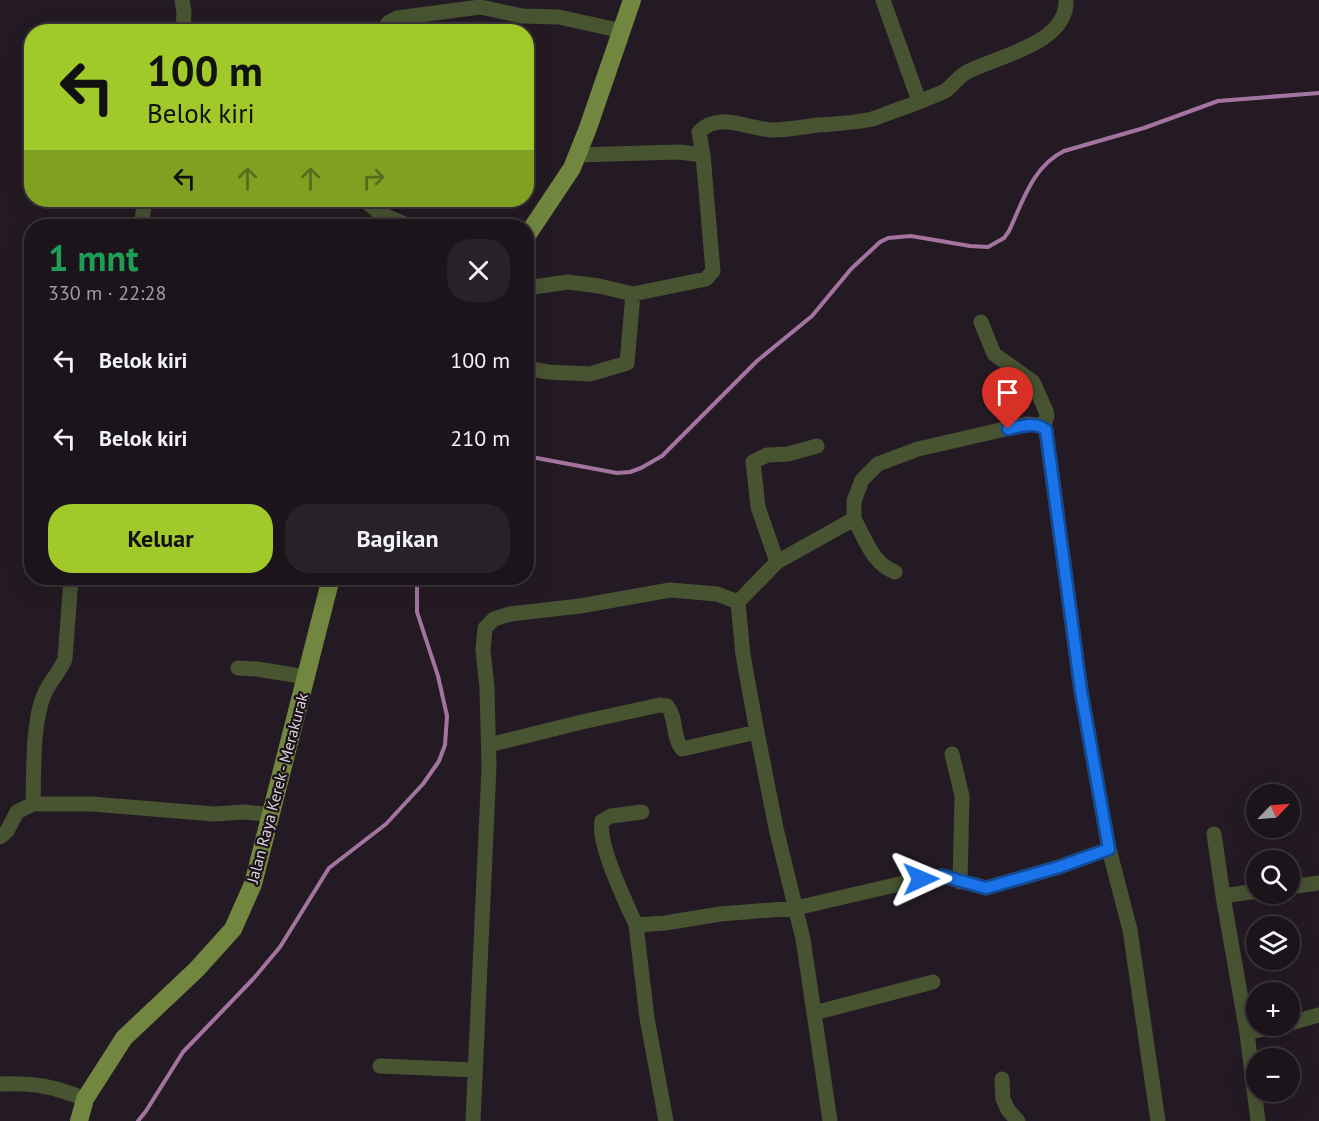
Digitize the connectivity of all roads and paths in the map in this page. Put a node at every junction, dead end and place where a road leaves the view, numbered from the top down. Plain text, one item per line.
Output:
1 (182, 0) edge
2 (632, 0) edge
3 (883, 0) edge
4 (1066, 0) edge
5 (183, 24) edge
6 (388, 24) edge
7 (615, 29) junction
8 (920, 101) junction
9 (577, 155) junction
10 (703, 155) junction
11 (372, 207) edge
12 (393, 219) edge
13 (534, 225) edge
14 (534, 287) edge
15 (633, 294) junction
16 (981, 322) dead end
17 (534, 369) edge
18 (1043, 428) junction
19 (818, 446) dead end
20 (854, 519) junction
21 (777, 562) junction
22 (895, 572) dead end
23 (70, 585) edge
24 (328, 585) edge
25 (738, 602) junction
26 (238, 668) dead end
27 (294, 676) junction
28 (757, 732) junction
29 (489, 745) junction
30 (952, 754) dead end
31 (33, 804) junction
32 (642, 812) dead end
33 (258, 813) junction
34 (1214, 834) dead end
35 (0, 837) edge
36 (1109, 849) junction
37 (960, 882) junction
38 (1319, 883) edge
39 (1300, 886) edge
40 (1246, 893) edge
41 (1223, 896) junction
42 (796, 908) junction
43 (636, 925) junction
44 (933, 982) dead end
45 (814, 1012) junction
46 (1319, 1015) edge
47 (1300, 1020) edge
48 (1246, 1027) edge
49 (1247, 1036) edge
50 (380, 1066) dead end
51 (475, 1070) junction
52 (1002, 1079) dead end
53 (0, 1084) edge
54 (74, 1094) junction
55 (79, 1121) edge
56 (473, 1121) edge
57 (666, 1121) edge
58 (830, 1121) edge
59 (1018, 1121) edge
60 (1158, 1121) edge
61 (1258, 1121) edge

1 - 5 street
2 - 7 main road
3 - 8 street
4 - 8 street
6 - 7 street
7 - 9 main road
8 - 10 street
9 - 10 street
9 - 13 main road
10 - 15 street
11 - 12 street
14 - 15 street
15 - 17 street
16 - 18 street
18 - 20 street
18 - 36 street
19 - 21 street
20 - 21 street
20 - 22 street
21 - 25 street
23 - 31 street
24 - 27 main road, Jalan Raya Kerek - Merakurak
25 - 28 street
25 - 29 street
26 - 27 street
27 - 33 main road, Jalan Raya Kerek - Merakurak
28 - 29 street
28 - 42 street
29 - 51 street
30 - 37 street
31 - 33 street
31 - 35 street
32 - 43 street
33 - 54 main road, Jalan Raya Kerek - Merakurak
34 - 41 street
36 - 37 street
36 - 60 street
37 - 42 street
38 - 39 street
40 - 41 street
41 - 48 street
42 - 43 street
42 - 45 street
43 - 57 street
44 - 45 street
45 - 58 street
46 - 47 street
49 - 61 street
50 - 51 street
51 - 56 street
52 - 59 street
53 - 54 street
54 - 55 main road, Jalan Raya Kerek - Merakurak

